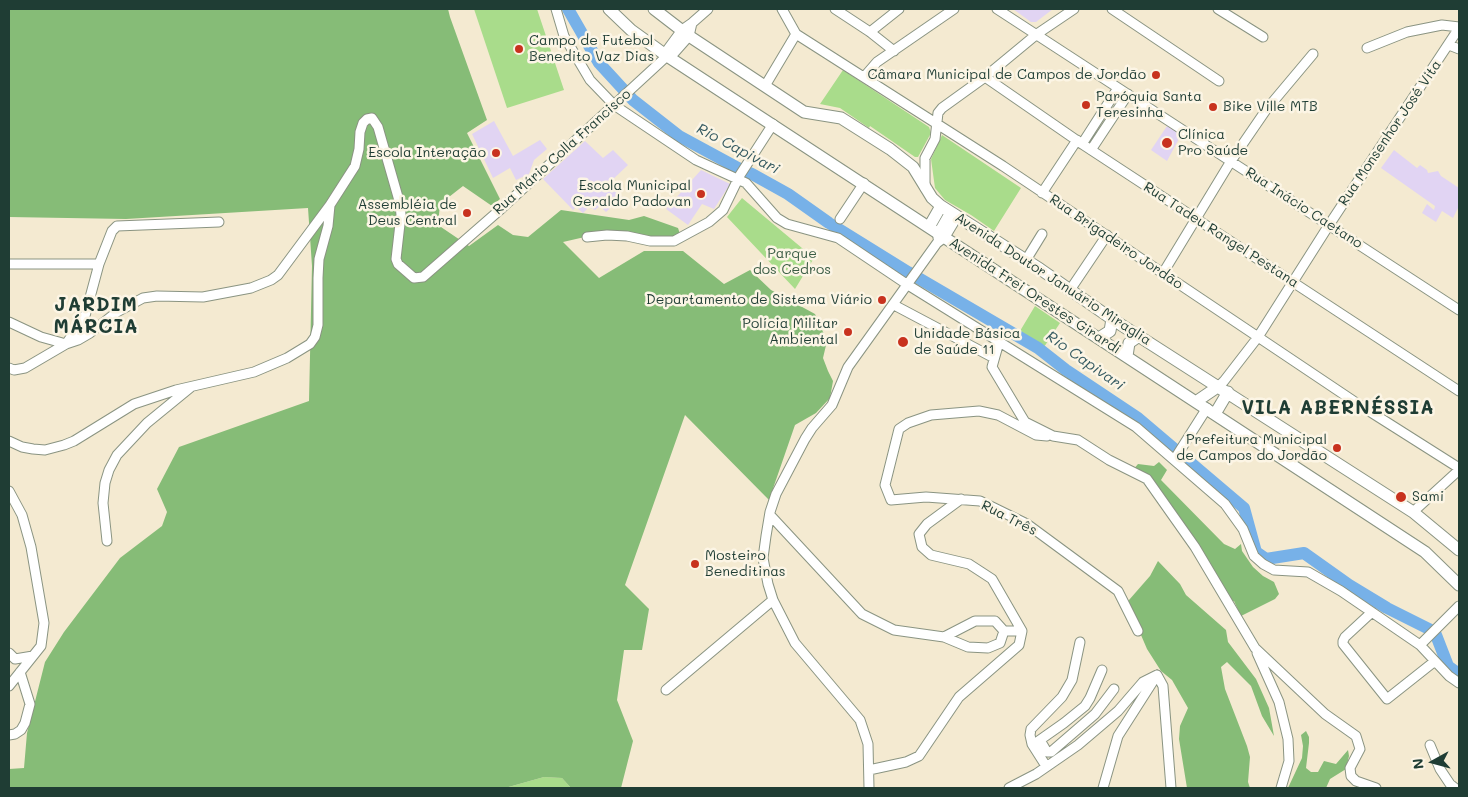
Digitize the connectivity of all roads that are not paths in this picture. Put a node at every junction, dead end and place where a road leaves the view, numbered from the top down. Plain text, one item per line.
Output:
1 (556, 9) edge
2 (609, 9) edge
3 (654, 9) edge
4 (708, 9) edge
5 (782, 9) edge
6 (835, 9) edge
7 (899, 9) edge
8 (954, 9) edge
9 (998, 9) edge
10 (1074, 9) edge
11 (1112, 9) edge
12 (1218, 9) edge
13 (1459, 27) edge
14 (870, 32) junction
15 (685, 33) junction
16 (796, 34) junction
17 (1037, 34) junction
18 (1263, 37) dead end
19 (1449, 45) junction
20 (1367, 48) dead end
21 (1459, 50) edge
22 (894, 51) junction
23 (1313, 54) dead end
24 (668, 56) junction
25 (864, 77) junction
26 (985, 77) junction
27 (1219, 81) dead end
28 (765, 86) junction
29 (1118, 88) junction
30 (1128, 94) junction
31 (614, 105) junction
32 (774, 124) junction
33 (937, 124) junction
34 (1080, 142) junction
35 (1091, 150) junction
36 (1231, 161) junction
37 (739, 177) junction
38 (864, 183) junction
39 (926, 188) junction
40 (1042, 193) junction
41 (330, 205) junction
42 (950, 212) junction
43 (1196, 218) junction
44 (840, 219) dead end
45 (219, 222) dead end
46 (1329, 225) junction
47 (1042, 234) dead end
48 (937, 235) junction
49 (1107, 235) junction
50 (587, 237) dead end
51 (1026, 260) junction
52 (9, 264) edge
53 (99, 264) junction
54 (1163, 273) junction
55 (1292, 281) junction
56 (910, 283) junction
57 (1070, 290) junction
58 (894, 305) junction
59 (1459, 310) edge
60 (1112, 319) junction
61 (9, 322) edge
62 (1139, 336) junction
63 (1258, 337) junction
64 (1099, 338) junction
65 (999, 342) junction
66 (66, 344) junction
67 (1127, 356) junction
68 (994, 358) junction
69 (9, 368) edge
70 (194, 385) junction
71 (1223, 389) junction
72 (1459, 391) edge
73 (1197, 401) junction
74 (1211, 411) junction
75 (1053, 436) junction
76 (9, 441) edge
77 (1175, 460) junction
78 (1459, 469) edge
79 (9, 491) edge
80 (962, 500) junction
81 (1413, 512) junction
82 (770, 515) junction
83 (107, 541) dead end
84 (1459, 550) edge
85 (1459, 585) edge
86 (773, 600) junction
87 (1459, 606) edge
88 (1372, 612) junction
89 (1022, 631) junction
90 (1138, 631) dead end
91 (1004, 632) junction
92 (944, 637) junction
93 (1080, 642) dead end
94 (1421, 645) junction
95 (1255, 648) junction
96 (9, 653) edge
97 (33, 656) junction
98 (1435, 661) junction
99 (1102, 670) dead end
100 (20, 672) junction
101 (1157, 675) junction
102 (1459, 683) edge
103 (9, 686) edge
104 (1114, 689) dead end
105 (666, 690) dead end
106 (9, 735) edge
107 (1036, 742) junction
108 (1430, 744) dead end
109 (1046, 766) junction
110 (869, 770) junction
111 (869, 788) edge
112 (1009, 788) edge
113 (1103, 788) edge
114 (1171, 788) edge
115 (1281, 788) edge
116 (1376, 788) edge
117 (1455, 788) edge

1 - 31 street
2 - 24 main road, Avenida Frei Orestes Girardi
3 - 15 main road, Avenida Doutor Januário Miraglia
4 - 15 street
5 - 16 street, Rua Brigadeiro Jordão
6 - 14 street
7 - 14 street
8 - 22 street
9 - 17 street, Rua Inácio Caetano
10 - 17 street
11 - 27 street
12 - 18 street
13 - 19 street, Rua Monsenhor José Vita
13 - 20 street, Rua Monsenhor José Vita
14 - 22 street
15 - 24 street, Rua Mário Colla Francisco
15 - 28 main road, Avenida Doutor Januário Miraglia
16 - 25 street, Rua Brigadeiro Jordão
16 - 28 street
17 - 26 street
17 - 29 street, Rua Inácio Caetano
19 - 21 street
19 - 46 street, Rua Monsenhor José Vita
22 - 25 street
23 - 36 street
24 - 31 street, Rua Mário Colla Francisco
24 - 32 main road, Avenida Frei Orestes Girardi
25 - 33 street, Rua Brigadeiro Jordão
26 - 33 street
26 - 34 street, Rua Tadeu Rangel Pestana
28 - 39 main road, Avenida Doutor Januário Miraglia
29 - 30 street, Rua Inácio Caetano
29 - 34 street
30 - 35 street
30 - 36 street, Rua Inácio Caetano
31 - 37 street
31 - 41 street, Rua Mário Colla Francisco
32 - 37 street
32 - 38 main road, Avenida Frei Orestes Girardi
33 - 39 street
33 - 40 street, Rua Brigadeiro Jordão
34 - 35 street, Rua Tadeu Rangel Pestana
34 - 40 street
35 - 43 street, Rua Tadeu Rangel Pestana
36 - 43 street
36 - 46 street, Rua Inácio Caetano
37 - 50 street
37 - 56 street
38 - 44 street
38 - 48 main road, Avenida Frei Orestes Girardi
39 - 42 main road, Avenida Doutor Januário Miraglia
40 - 49 street, Rua Brigadeiro Jordão
41 - 66 street
41 - 70 street
42 - 48 main road
42 - 48 street
42 - 51 main road, Avenida Doutor Januário Miraglia
43 - 54 street
43 - 55 street, Rua Tadeu Rangel Pestana
45 - 53 street
46 - 55 street, Rua Monsenhor José Vita
46 - 59 street, Rua Inácio Caetano
47 - 51 street
48 - 56 street
48 - 64 main road, Avenida Frei Orestes Girardi
49 - 54 street, Rua Brigadeiro Jordão
49 - 57 street
51 - 57 main road, Avenida Doutor Januário Miraglia
52 - 53 street
53 - 66 street
54 - 63 street, Rua Brigadeiro Jordão
55 - 63 street, Rua Monsenhor José Vita
55 - 72 street, Rua Tadeu Rangel Pestana
56 - 58 street
56 - 65 street
57 - 60 main road, Avenida Doutor Januário Miraglia
58 - 68 street
58 - 82 street
60 - 62 main road, Avenida Doutor Januário Miraglia
60 - 64 main road
61 - 66 street
62 - 67 main road
62 - 71 main road, Avenida Doutor Januário Miraglia
63 - 71 street, Rua Monsenhor José Vita
63 - 78 street, Rua Brigadeiro Jordão
64 - 67 main road, Avenida Frei Orestes Girardi
65 - 68 street
65 - 77 street
66 - 69 street
67 - 73 main road, Avenida Frei Orestes Girardi
68 - 75 street
70 - 76 street
70 - 83 street
71 - 73 main road
71 - 74 main road
71 - 81 main road, Avenida Doutor Januário Miraglia
73 - 74 main road, Avenida Frei Orestes Girardi
74 - 77 street
74 - 85 main road, Avenida Frei Orestes Girardi
75 - 80 street
75 - 95 street
77 - 88 street
78 - 81 street
79 - 97 street
80 - 89 street, Rua Três
80 - 90 street, Rua Três
81 - 84 main road, Avenida Doutor Januário Miraglia
82 - 86 street
82 - 92 street
86 - 105 street
86 - 110 street
87 - 94 street
88 - 94 street
88 - 98 street
89 - 91 street
89 - 110 street
91 - 92 street
91 - 92 street
93 - 107 street
94 - 98 street
95 - 115 street
95 - 116 street
96 - 97 street
97 - 100 street
98 - 102 street
99 - 107 street
100 - 103 street
100 - 106 street
101 - 109 street
101 - 113 street
101 - 114 street
104 - 107 street
107 - 109 street
108 - 117 street
109 - 112 street
110 - 111 street

